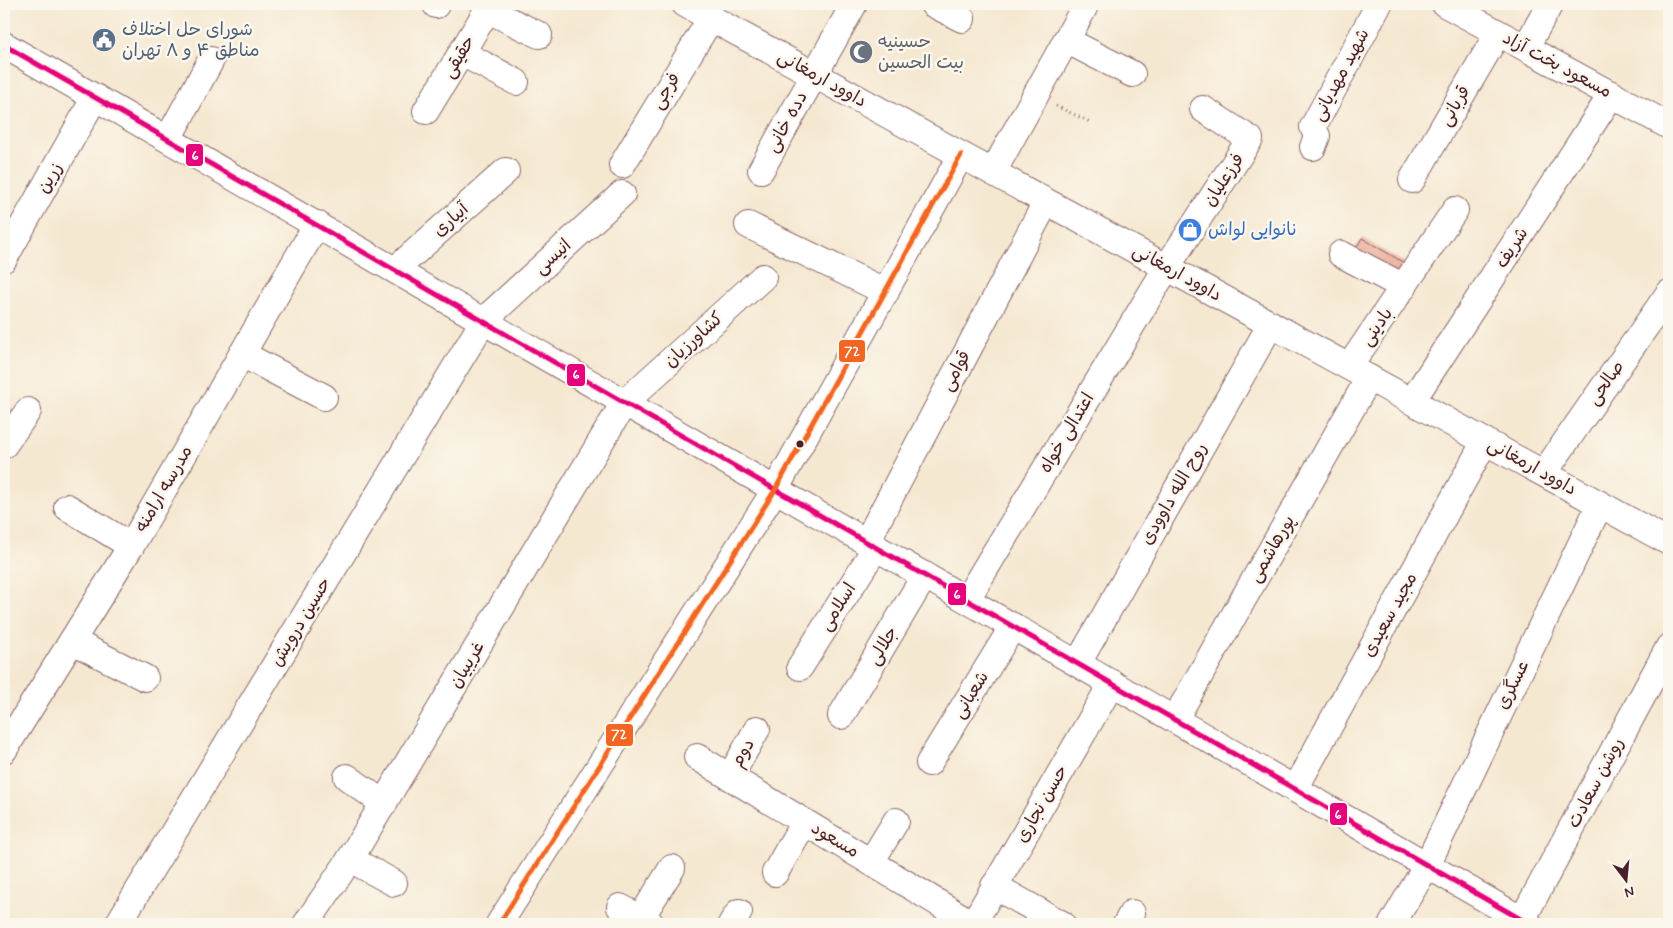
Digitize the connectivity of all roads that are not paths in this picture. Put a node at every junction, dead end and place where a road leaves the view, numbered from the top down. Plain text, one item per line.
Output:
1 (685, 4) edge
2 (854, 4) edge
3 (933, 4) edge
4 (1379, 4) edge
5 (1445, 4) edge
6 (1550, 4) edge
7 (490, 7) edge
8 (1084, 8) dead end
9 (711, 18) junction
10 (962, 19) dead end
11 (1498, 32) junction
12 (539, 35) dead end
13 (1066, 40) junction
14 (4, 44) edge
15 (1526, 47) junction
16 (462, 53) junction
17 (211, 60) dead end
18 (813, 74) junction
19 (1132, 74) dead end
20 (516, 82) dead end
21 (1612, 94) junction
22 (95, 97) junction
23 (1203, 109) dead end
24 (426, 111) dead end
25 (1667, 120) edge
26 (168, 139) junction
27 (1313, 148) dead end
28 (961, 155) junction
29 (622, 165) dead end
30 (760, 170) dead end
31 (506, 171) dead end
32 (993, 172) junction
33 (1412, 180) dead end
34 (622, 194) dead end
35 (1046, 202) junction
36 (1455, 210) dead end
37 (317, 224) junction
38 (748, 224) dead end
39 (1341, 254) dead end
40 (4, 259) edge
41 (1167, 268) junction
42 (396, 269) junction
43 (763, 277) dead end
44 (1404, 287) junction
45 (886, 292) junction
46 (1669, 293) edge
47 (484, 320) junction
48 (1271, 324) junction
49 (242, 354) junction
50 (1359, 372) junction
51 (324, 397) dead end
52 (1412, 401) junction
53 (624, 403) junction
54 (28, 410) dead end
55 (1485, 441) junction
56 (4, 445) edge
57 (1544, 473) junction
58 (775, 490) junction
59 (1600, 504) junction
60 (67, 507) dead end
61 (1669, 542) edge
62 (872, 544) junction
63 (131, 546) junction
64 (925, 575) junction
65 (967, 599) junction
66 (1014, 626) junction
67 (72, 641) junction
68 (1669, 647) edge
69 (1078, 663) junction
70 (800, 667) dead end
71 (145, 678) dead end
72 (1112, 683) junction
73 (841, 716) dead end
74 (1175, 719) junction
75 (757, 729) dead end
76 (4, 750) edge
77 (697, 757) dead end
78 (929, 763) dead end
79 (347, 777) dead end
80 (730, 777) junction
81 (1296, 790) junction
82 (384, 804) junction
83 (896, 821) dead end
84 (804, 822) junction
85 (350, 859) junction
86 (871, 862) junction
87 (1427, 865) junction
88 (672, 868) dead end
89 (776, 873) dead end
90 (394, 883) dead end
91 (994, 886) junction
92 (637, 918) edge
93 (1526, 922) edge
94 (118, 924) edge
95 (306, 924) edge
96 (499, 924) edge
97 (973, 924) edge
98 (1062, 924) edge
99 (1392, 924) edge

1 - 9 street, داوود ارمغانی
2 - 18 street, دده خانی
3 - 10 street
4 - 27 street, شهید مهدیانی
5 - 11 street, مسعود بخت آزاد
6 - 15 street
7 - 12 street
7 - 16 street, حقیقی
8 - 13 street
9 - 18 street, داوود ارمغانی
9 - 29 street, فرجی
11 - 15 street, مسعود بخت آزاد
11 - 33 street, قربانی
13 - 19 street
13 - 32 street
14 - 22 street
15 - 21 street, مسعود بخت آزاد
16 - 20 street
16 - 24 street, حقیقی
17 - 26 street
18 - 28 street, داوود ارمغانی
18 - 30 street, دده خانی
21 - 25 street, مسعود بخت آزاد
21 - 52 street, شریف
22 - 26 street
22 - 40 street, زرین
23 - 41 street, فرزعلیان
26 - 37 street
28 - 32 street, داوود ارمغانی
28 - 45 street
31 - 42 street, آبیاری
32 - 35 street, داوود ارمغانی
34 - 47 street, انیسی
35 - 41 street, داوود ارمغانی
35 - 62 street, قوامی
36 - 44 street, بادینی
37 - 42 street
37 - 49 street, مدرسه ارامنه
38 - 45 street
39 - 44 street, بادینی
41 - 48 street, داوود ارمغانی
41 - 65 street, اعتدالی خواه
42 - 47 street
43 - 53 street, کشاورزیان
44 - 50 street, بادینی
45 - 58 street
46 - 57 street, صالحی
47 - 53 street
47 - 94 street, حسین درویش
48 - 50 street, داوود ارمغانی
48 - 69 street, روح الله داوودی
49 - 51 street
49 - 63 street, مدرسه ارامنه
50 - 52 street, داوود ارمغانی
50 - 74 street, پورهاشمی
52 - 55 street, داوود ارمغانی
53 - 58 street
53 - 82 street, غریبیان
54 - 56 street
55 - 57 street, داوود ارمغانی
55 - 81 street, مجید سعیدی
57 - 59 street, داوود ارمغانی
58 - 62 street
58 - 96 street
59 - 61 street, داوود ارمغانی
59 - 87 street, عسگری
60 - 63 street
62 - 64 street
62 - 70 street, اسلامی
63 - 67 street, مدرسه ارامنه
64 - 65 street
64 - 73 street, جلالی
65 - 66 street
66 - 69 street
66 - 78 street, شعبانی
67 - 71 street
67 - 76 street, مدرسه ارامنه
68 - 93 street, روشن سعادت
69 - 72 street
72 - 74 street
72 - 91 street, حسن نجاری
74 - 81 street
75 - 80 street, دوم
77 - 80 street, مسعود
79 - 82 street
80 - 84 street, مسعود
81 - 87 street
82 - 85 street, غریبیان
83 - 86 street
84 - 86 street, مسعود
84 - 89 street
85 - 90 street
85 - 95 street, غریبیان
86 - 97 street, مسعود
87 - 93 street
87 - 99 street, عسگری
88 - 92 street
91 - 97 street, حسن نجاری
91 - 98 street

